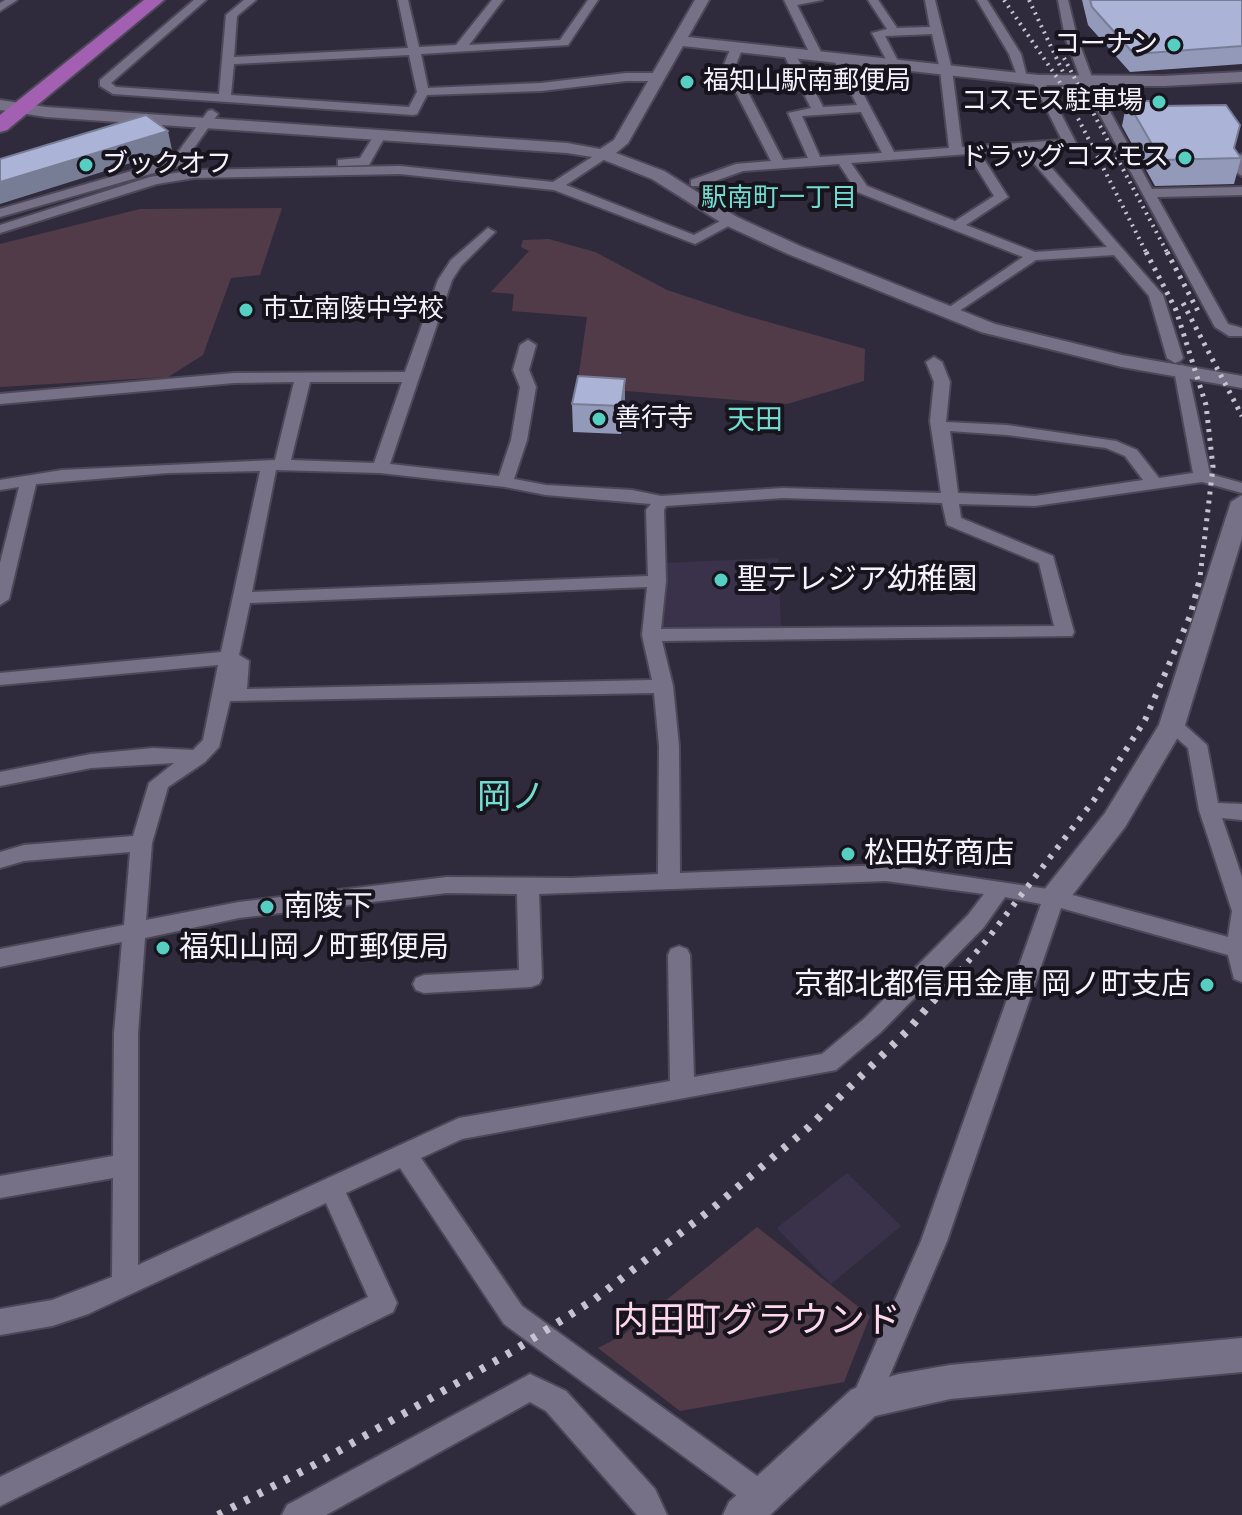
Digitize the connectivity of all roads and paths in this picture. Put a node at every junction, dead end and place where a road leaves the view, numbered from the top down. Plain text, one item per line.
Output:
1 (12, 0) edge
2 (129, 0) edge
3 (155, 0) edge
4 (201, 0) edge
5 (251, 0) edge
6 (403, 0) edge
7 (498, 0) edge
8 (593, 0) edge
9 (702, 0) edge
10 (817, 0) edge
11 (873, 0) edge
12 (930, 0) edge
13 (982, 0) edge
14 (1063, 0) edge
15 (789, 1) edge
16 (0, 8) edge
17 (937, 30) junction
18 (894, 31) junction
19 (681, 41) junction
20 (737, 47) junction
21 (460, 48) junction
22 (413, 51) junction
23 (789, 53) junction
24 (817, 56) junction
25 (839, 58) junction
26 (228, 61) junction
27 (894, 65) junction
28 (946, 70) junction
29 (657, 77) junction
30 (1242, 77) edge
31 (1031, 79) junction
32 (1087, 80) junction
33 (423, 92) junction
34 (225, 96) junction
35 (0, 104) edge
36 (25, 106) junction
37 (866, 108) junction
38 (819, 111) junction
39 (209, 118) junction
40 (0, 126) edge
41 (380, 135) junction
42 (620, 143) junction
43 (1027, 148) junction
44 (956, 152) junction
45 (973, 152) junction
46 (603, 154) junction
47 (890, 157) junction
48 (1242, 158) edge
49 (842, 159) junction
50 (177, 162) junction
51 (816, 162) junction
52 (779, 164) junction
53 (1242, 172) edge
54 (696, 183) junction
55 (556, 186) junction
56 (1242, 191) edge
57 (1148, 193) junction
58 (0, 213) edge
59 (731, 221) junction
60 (954, 227) junction
61 (0, 229) edge
62 (488, 232) dead end
63 (1114, 251) junction
64 (1033, 256) junction
65 (956, 308) junction
66 (1242, 332) edge
67 (528, 345) dead end
68 (934, 362) dead end
69 (1179, 364) junction
70 (1242, 370) edge
71 (303, 377) junction
72 (412, 377) junction
73 (1242, 382) edge
74 (0, 399) edge
75 (941, 426) junction
76 (276, 465) junction
77 (380, 468) junction
78 (1202, 477) junction
79 (29, 480) junction
80 (505, 482) junction
81 (1154, 483) junction
82 (0, 485) edge
83 (1242, 488) edge
84 (949, 498) junction
85 (661, 501) junction
86 (1242, 502) edge
87 (657, 581) junction
88 (241, 598) junction
89 (0, 599) edge
90 (651, 635) junction
91 (229, 658) junction
92 (0, 679) edge
93 (663, 686) junction
94 (1172, 725) junction
95 (198, 757) junction
96 (0, 779) edge
97 (1209, 810) junction
98 (1242, 812) edge
99 (141, 843) junction
100 (0, 860) edge
101 (669, 880) junction
102 (528, 885) junction
103 (1000, 888) junction
104 (1054, 898) junction
105 (1242, 911) edge
106 (132, 930) junction
107 (1240, 950) edge
108 (679, 955) dead end
109 (0, 958) edge
110 (1242, 973) edge
111 (424, 984) dead end
112 (682, 1088) junction
113 (404, 1153) junction
114 (125, 1165) junction
115 (0, 1187) edge
116 (332, 1189) junction
117 (125, 1284) junction
118 (0, 1322) edge
119 (1242, 1355) edge
120 (864, 1402) junction
121 (0, 1492) edge
122 (752, 1505) edge
123 (297, 1515) edge
124 (652, 1515) edge

1 - 16 street
2 - 35 highway
3 - 36 highway
4 - 34 street
5 - 26 street
6 - 22 street
7 - 21 street
8 - 21 street
9 - 19 street
10 - 15 street
11 - 18 street
12 - 17 street
13 - 31 street
14 - 32 street
15 - 24 street
17 - 18 street
17 - 28 street
18 - 27 street
19 - 20 street
19 - 29 street
20 - 23 street
20 - 52 street
21 - 22 street
22 - 26 street
22 - 33 street
23 - 24 street
23 - 38 street
24 - 25 street
25 - 27 street
25 - 37 street
26 - 34 street
27 - 28 street
28 - 31 street
28 - 44 street
29 - 33 street
29 - 42 street
30 - 32 street
31 - 32 street
31 - 43 street
32 - 57 street
33 - 34 street
35 - 36 street
36 - 39 street
36 - 40 highway
37 - 38 street
37 - 47 street
38 - 51 street
39 - 41 street
39 - 42 street
39 - 50 street
41 - 46 street
41 - 50 street
42 - 46 street
42 - 54 street
43 - 45 street
43 - 63 street
44 - 45 street
44 - 47 street
45 - 60 street
46 - 55 street
46 - 59 street
47 - 49 street
48 - 53 street
49 - 51 street
49 - 60 street
50 - 58 street
51 - 52 street
52 - 54 street
54 - 65 street
55 - 59 street
55 - 61 street
56 - 57 street
57 - 66 street
59 - 65 street
60 - 64 street
62 - 72 street
63 - 64 street
63 - 69 street
64 - 65 street
65 - 69 street
67 - 80 street
68 - 75 street
69 - 70 street
69 - 73 street
69 - 78 street
71 - 72 street
71 - 74 street
71 - 76 street
72 - 77 street
75 - 81 street
75 - 84 street
76 - 77 street
76 - 79 street
76 - 88 street
77 - 80 street
78 - 81 street
78 - 83 street
79 - 82 street
79 - 89 street
80 - 85 street
81 - 84 street
84 - 85 street
84 - 90 street
85 - 87 street
86 - 94 street
87 - 88 street
87 - 90 street
88 - 91 street
90 - 93 street
91 - 92 street
91 - 93 street
91 - 95 street
93 - 101 street
94 - 97 street
94 - 104 street
95 - 96 street
95 - 99 street
97 - 98 street
97 - 105 street
99 - 100 street
99 - 106 street
101 - 102 street
101 - 103 street
102 - 106 street
102 - 111 street
103 - 104 street
103 - 112 street
104 - 107 street
104 - 120 street
105 - 107 street
106 - 109 street
106 - 114 street
107 - 110 street
108 - 112 street
112 - 113 street
113 - 116 street
113 - 122 street
114 - 115 street
114 - 117 street
116 - 117 street
116 - 121 street
117 - 118 street
119 - 120 street
120 - 122 street
123 - 124 street

